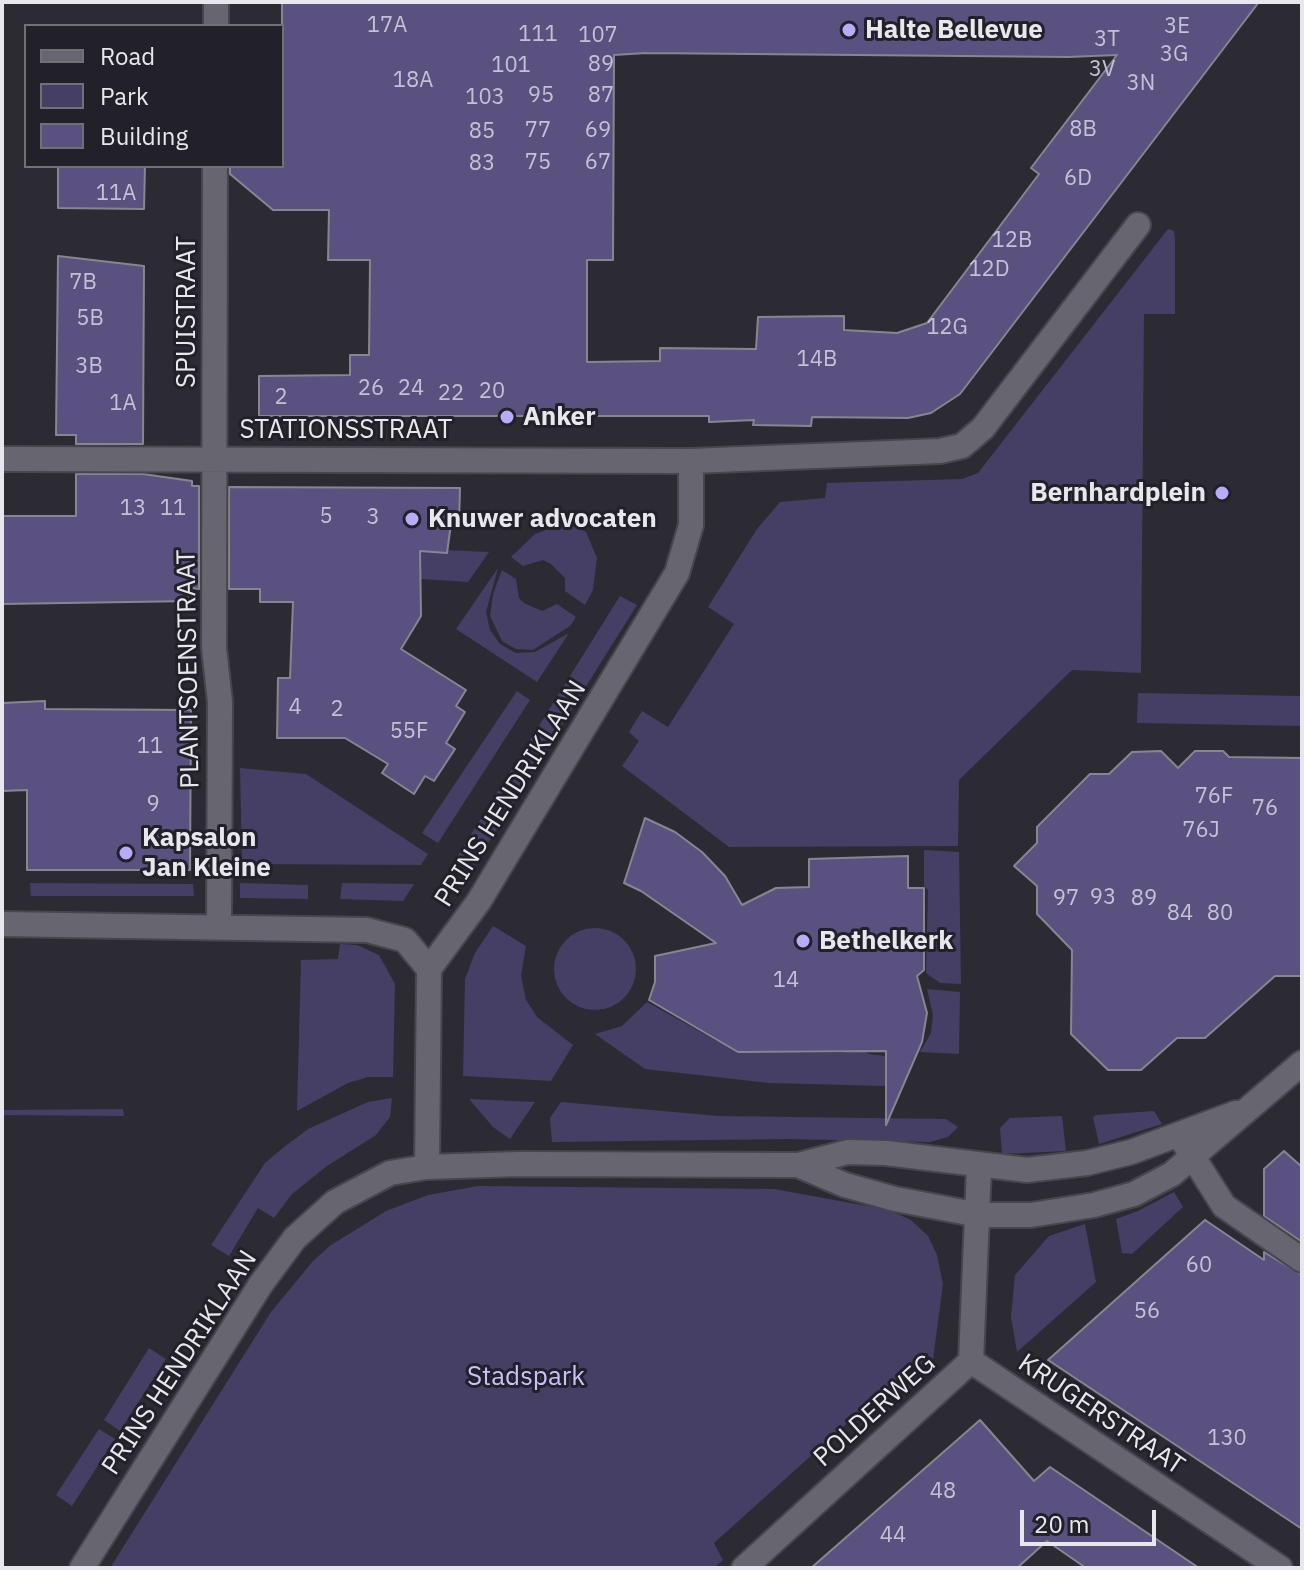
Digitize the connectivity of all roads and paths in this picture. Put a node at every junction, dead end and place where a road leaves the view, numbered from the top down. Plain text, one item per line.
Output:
1 (216, 2) edge
2 (216, 24) edge
3 (215, 168) edge
4 (1138, 225) dead end
5 (215, 457) junction
6 (2, 459) edge
7 (691, 461) junction
8 (2, 924) edge
9 (219, 927) junction
10 (429, 969) junction
11 (1302, 1063) edge
12 (1250, 1108) junction
13 (1179, 1135) junction
14 (1193, 1160) junction
15 (798, 1165) junction
16 (427, 1167) junction
17 (979, 1167) junction
18 (979, 1215) junction
19 (1302, 1260) edge
20 (971, 1361) junction
21 (82, 1568) edge
22 (744, 1568) edge
23 (1280, 1568) edge

1 - 2 street
3 - 5 street, SPUISTRAAT
4 - 7 street, STATIONSSTRAAT
5 - 6 street, STATIONSSTRAAT
5 - 7 street, STATIONSSTRAAT
5 - 9 street, PLANTSOENSTRAAT
7 - 10 street, PRINS HENDRIKLAAN
8 - 9 street
9 - 10 street
10 - 16 street
11 - 12 street
12 - 13 street
12 - 14 street
13 - 14 street
13 - 17 street
14 - 18 street
14 - 19 street
15 - 16 street, PRINS HENDRIKLAAN
15 - 17 street
15 - 18 street, PRINS HENDRIKLAAN
16 - 21 street, PRINS HENDRIKLAAN
17 - 18 street, POLDERWEG
18 - 20 street, POLDERWEG
20 - 22 street, POLDERWEG
20 - 23 street, KRUGERSTRAAT

